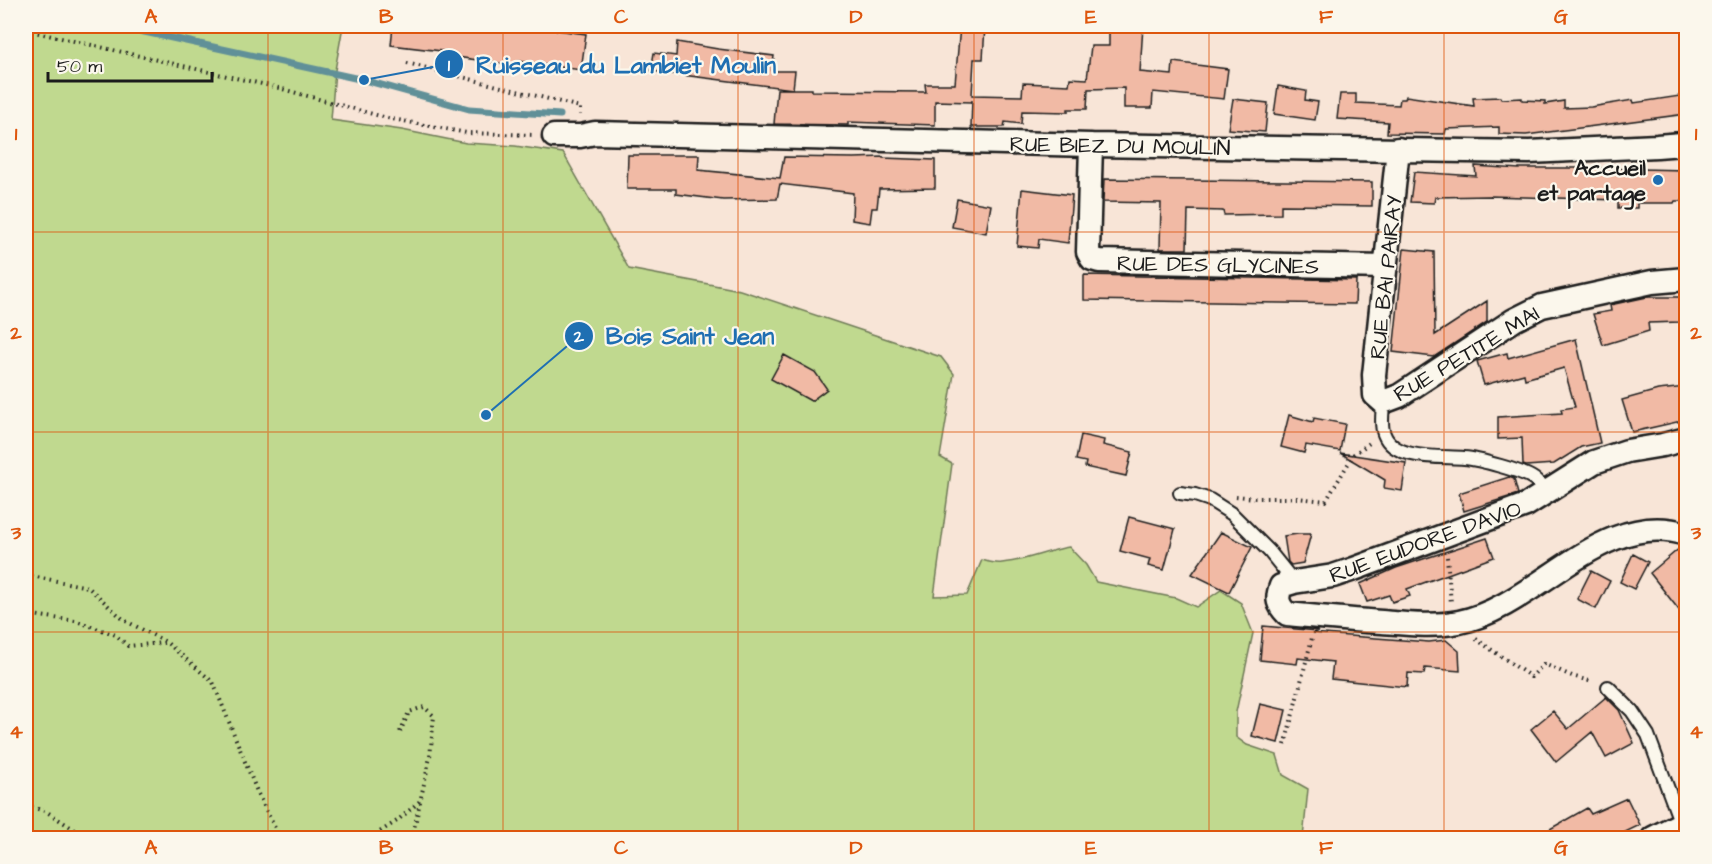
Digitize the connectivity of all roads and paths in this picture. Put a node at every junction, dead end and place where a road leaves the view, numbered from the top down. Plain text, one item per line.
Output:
1 (26, 30) edge
2 (407, 63) dead end
3 (554, 136) joint
4 (580, 136) junction
5 (1685, 144) edge
6 (1091, 145) junction
7 (1398, 149) junction
8 (1386, 267) junction
9 (1686, 279) edge
10 (1383, 402) junction
11 (1383, 433) junction
12 (1686, 439) edge
13 (1180, 492) dead end
14 (1545, 493) junction
15 (1210, 501) junction
16 (1686, 534) edge
17 (1445, 535) junction
18 (26, 575) edge
19 (1294, 582) junction
20 (26, 614) edge
21 (1317, 617) junction
22 (1456, 623) junction
23 (166, 642) junction
24 (1608, 687) joint
25 (400, 732) dead end
26 (1286, 745) dead end
27 (421, 801) junction
28 (26, 804) edge
29 (1684, 823) edge
30 (88, 838) edge
31 (280, 838) edge
32 (370, 838) edge
33 (412, 838) edge
34 (1653, 838) edge

1 - 3 path
2 - 4 path
3 - 4 street, RUE BIEZ DU MOULIN
4 - 6 street, RUE BIEZ DU MOULIN
5 - 7 street, RUE BIEZ DU MOULIN
6 - 7 street, RUE BIEZ DU MOULIN
6 - 8 street, RUE DES GLYCINES
7 - 8 street, RUE BAI PAIRAY
8 - 10 street, RUE BAI PAIRAY
9 - 10 street, RUE PETITE MAI
10 - 11 lane, RUE PETITE MAI
11 - 14 lane, RUE PETITE MAI
11 - 15 path
12 - 14 street, RUE EUDORE DAVIO
13 - 15 lane
14 - 17 street, RUE EUDORE DAVIO
15 - 19 lane
16 - 22 street, RUE EUDORE DAVIO
17 - 19 street, RUE EUDORE DAVIO
17 - 22 path
18 - 23 path
19 - 21 street, RUE EUDORE DAVIO
20 - 23 path
21 - 22 street, RUE EUDORE DAVIO
21 - 26 path
22 - 24 path
23 - 31 path
24 - 29 lane
25 - 27 path
27 - 32 path
27 - 33 path
28 - 30 path
29 - 34 street

